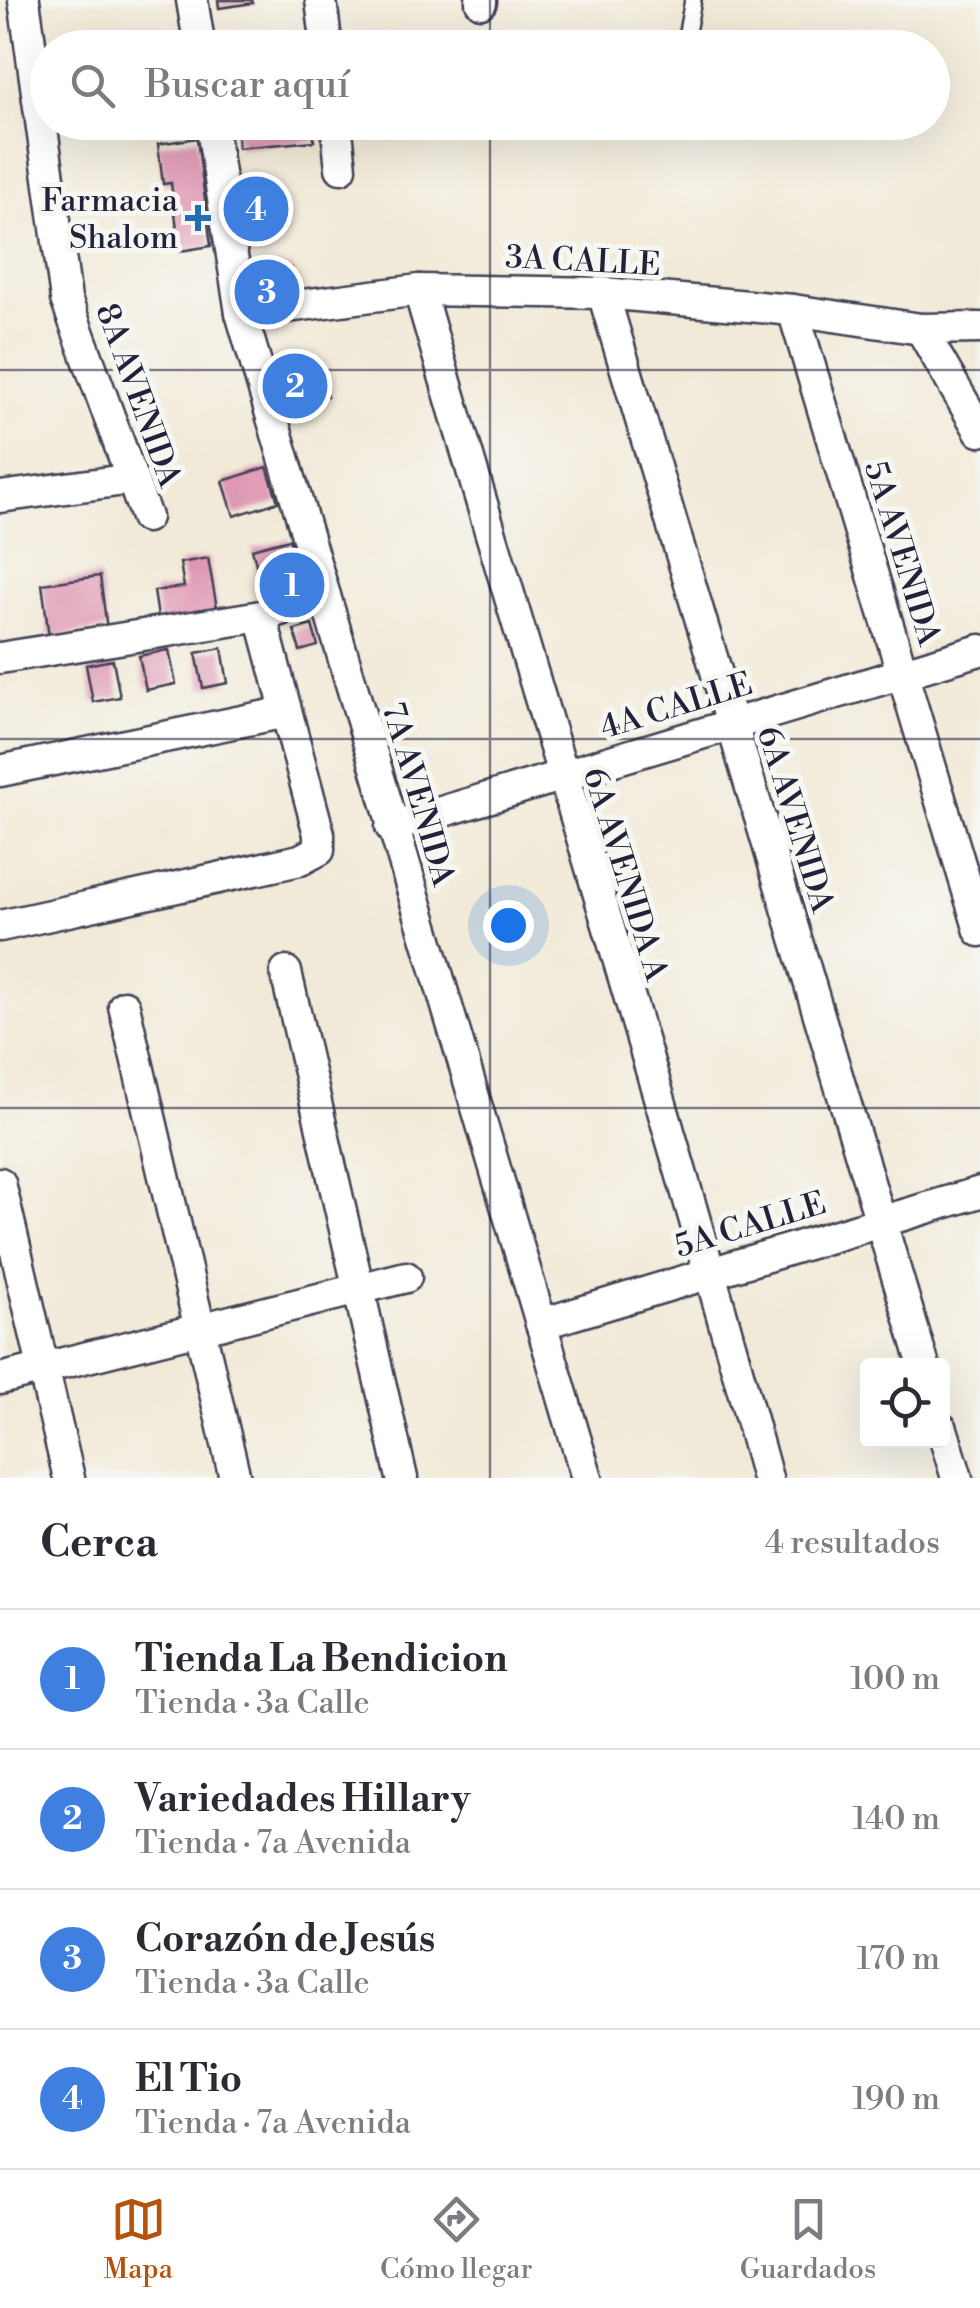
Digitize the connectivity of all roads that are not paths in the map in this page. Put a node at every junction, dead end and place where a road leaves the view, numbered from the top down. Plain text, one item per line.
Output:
1 (24, 0) edge
2 (192, 0) edge
3 (321, 0) edge
4 (693, 0) edge
5 (197, 30) edge
6 (324, 30) edge
7 (687, 30) edge
8 (30, 43) edge
9 (44, 140) edge
10 (214, 140) edge
11 (338, 140) edge
12 (341, 168) dead end
13 (419, 290) junction
14 (603, 293) junction
15 (793, 310) junction
16 (241, 312) junction
17 (980, 328) edge
18 (921, 329) junction
19 (980, 431) edge
20 (132, 479) junction
21 (0, 497) edge
22 (146, 517) dead end
23 (326, 596) junction
24 (262, 616) junction
25 (980, 650) edge
26 (0, 658) edge
27 (903, 673) junction
28 (286, 712) junction
29 (731, 725) junction
30 (0, 771) edge
31 (560, 777) junction
32 (391, 827) junction
33 (0, 926) edge
34 (980, 931) edge
35 (286, 972) dead end
36 (124, 1006) dead end
37 (0, 1183) edge
38 (980, 1192) edge
39 (882, 1221) junction
40 (711, 1272) junction
41 (406, 1277) dead end
42 (358, 1289) junction
43 (540, 1324) junction
44 (200, 1329) junction
45 (922, 1358) edge
46 (44, 1368) junction
47 (0, 1379) edge
48 (947, 1448) edge
49 (70, 1478) edge
50 (235, 1478) edge
51 (402, 1478) edge
52 (586, 1478) edge
53 (767, 1478) edge
54 (956, 1478) edge

1 - 8 street, 8A AVENIDA
2 - 5 street
3 - 6 street
4 - 7 lane
9 - 20 street, 8A AVENIDA
10 - 16 street, 7A AVENIDA
11 - 12 street
13 - 14 street, 3A CALLE
13 - 16 street, 3A CALLE
13 - 31 street, 6A AVENIDA A
14 - 15 street, 3A CALLE
14 - 29 street, 6A AVENIDA
15 - 18 street, 3A CALLE
15 - 27 street, 5A AVENIDA
16 - 23 street, 7A AVENIDA
17 - 18 street, 3A CALLE
18 - 19 street
20 - 21 street
20 - 22 street, 8A AVENIDA
23 - 24 street
23 - 32 street, 7A AVENIDA
24 - 26 street
24 - 28 street
25 - 27 street, 4A CALLE
27 - 29 street, 4A CALLE
27 - 34 street, 5A AVENIDA
28 - 30 street
28 - 33 street
29 - 31 street, 4A CALLE
29 - 39 street, 6A AVENIDA
31 - 32 street, 4A CALLE
31 - 40 street, 6A AVENIDA A
32 - 43 street, 7A AVENIDA
35 - 42 street
36 - 44 street
37 - 46 street
38 - 39 street, 5A CALLE
39 - 40 street, 5A CALLE
39 - 45 street, 6A AVENIDA
40 - 43 street, 5A CALLE
40 - 53 street, 6A AVENIDA A
41 - 42 street
42 - 44 street
42 - 51 street
43 - 52 street, 7A AVENIDA
44 - 46 street
44 - 50 street
46 - 47 street
46 - 49 street
48 - 54 street

